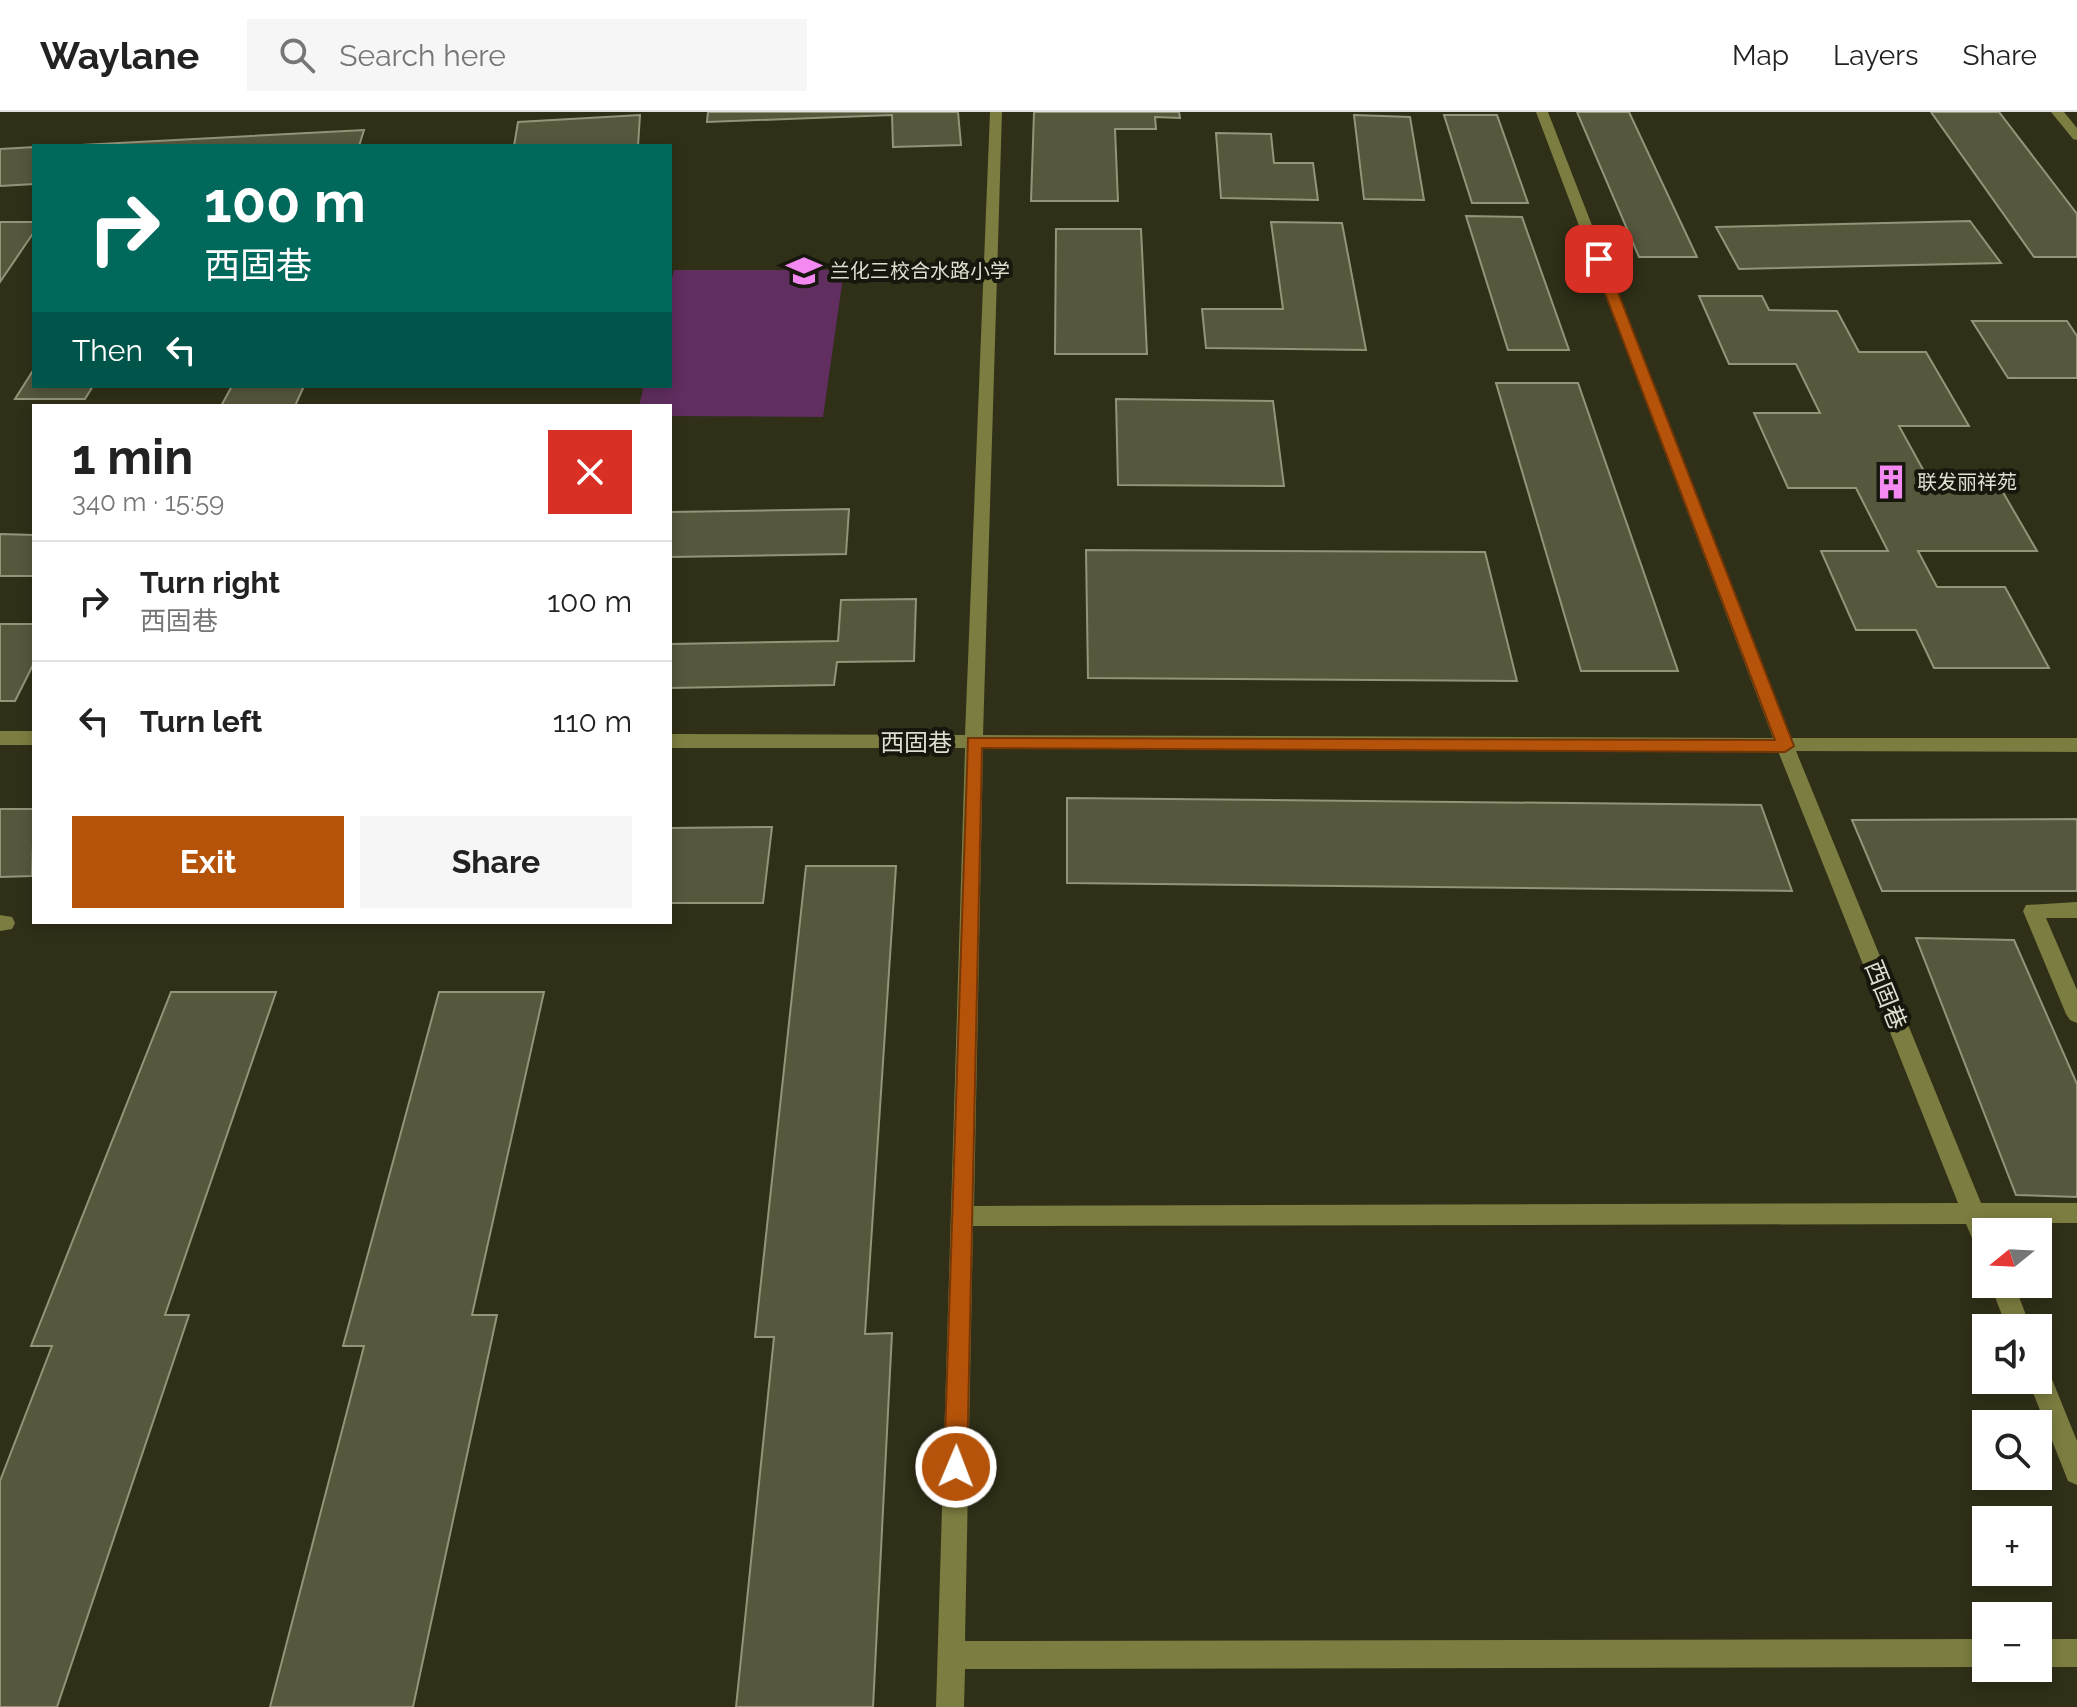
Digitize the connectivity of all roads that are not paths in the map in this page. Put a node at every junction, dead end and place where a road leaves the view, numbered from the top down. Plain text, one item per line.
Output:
1 (996, 112) edge
2 (1542, 112) edge
3 (2057, 112) edge
4 (2077, 136) edge
5 (0, 738) edge
6 (32, 738) edge
7 (672, 741) edge
8 (974, 742) junction
9 (2077, 745) edge
10 (1785, 746) junction
11 (2077, 910) edge
12 (2077, 1014) edge
13 (1973, 1212) junction
14 (2077, 1213) edge
15 (962, 1216) junction
16 (1975, 1218) edge
17 (2046, 1394) edge
18 (2077, 1472) edge
19 (1972, 1653) edge
20 (2052, 1653) edge
21 (2077, 1653) edge
22 (951, 1655) junction
23 (950, 1707) edge

1 - 8 street
2 - 10 street
3 - 4 street
5 - 6 street
7 - 8 street, 西固巷
8 - 10 street, 西固巷
8 - 15 street
9 - 10 street, 西固巷
10 - 13 street, 西固巷
11 - 12 street
13 - 14 street
13 - 15 street
13 - 16 street, 西固巷
15 - 22 street
17 - 18 street
19 - 22 street
20 - 21 street
22 - 23 street

